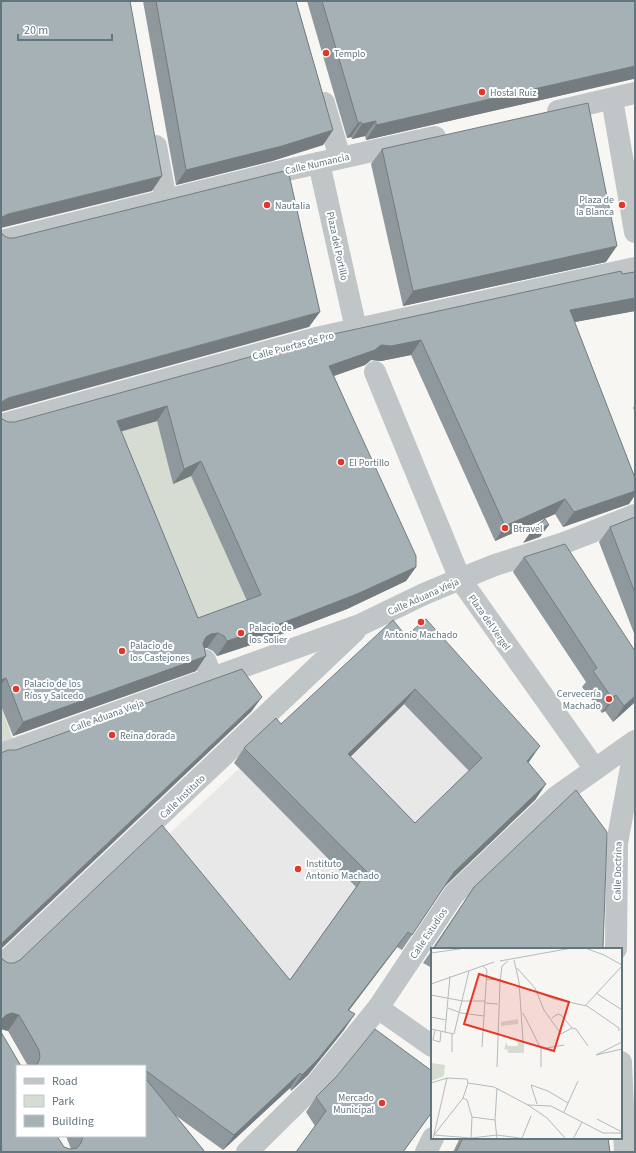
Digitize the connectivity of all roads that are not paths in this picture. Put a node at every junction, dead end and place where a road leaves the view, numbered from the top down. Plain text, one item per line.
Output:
1 (318, 83) edge
2 (635, 93) edge
3 (612, 99) junction
4 (536, 116) edge
5 (152, 123) edge
6 (452, 134) edge
7 (330, 160) junction
8 (166, 200) junction
9 (635, 232) edge
10 (1, 241) edge
11 (635, 268) edge
12 (356, 329) junction
13 (375, 372) edge
14 (1, 426) edge
15 (635, 515) edge
16 (460, 579) junction
17 (362, 624) junction
18 (635, 741) edge
19 (635, 746) edge
20 (8, 751) edge
21 (595, 769) junction
22 (616, 948) edge
23 (1, 966) edge
24 (378, 1008) junction
25 (431, 1045) edge
26 (622, 1080) edge
27 (432, 1139) edge
28 (247, 1152) edge
29 (426, 1152) edge
30 (626, 1152) edge

1 - 7 street, Plaza del Portillo
2 - 3 street
3 - 4 street
3 - 9 street
5 - 8 street
6 - 7 street, Calle Numancia
7 - 8 street, Calle Numancia
7 - 12 street, Plaza del Portillo
8 - 10 street, Calle Numancia
11 - 12 street, Calle Puertas de Pro
12 - 14 street, Calle Puertas de Pro
13 - 16 street, Plaza del Vergel
15 - 16 street, Calle Aduana Vieja
16 - 17 street, Calle Aduana Vieja
16 - 21 street, Plaza del Vergel
17 - 20 street, Calle Aduana Vieja
17 - 23 street, Calle Instituto
18 - 21 street, Calle Estudios
19 - 22 street, Calle Doctrina
21 - 24 street, Calle Estudios
24 - 25 street
24 - 28 street, Calle Estudios
26 - 30 street
27 - 29 street

